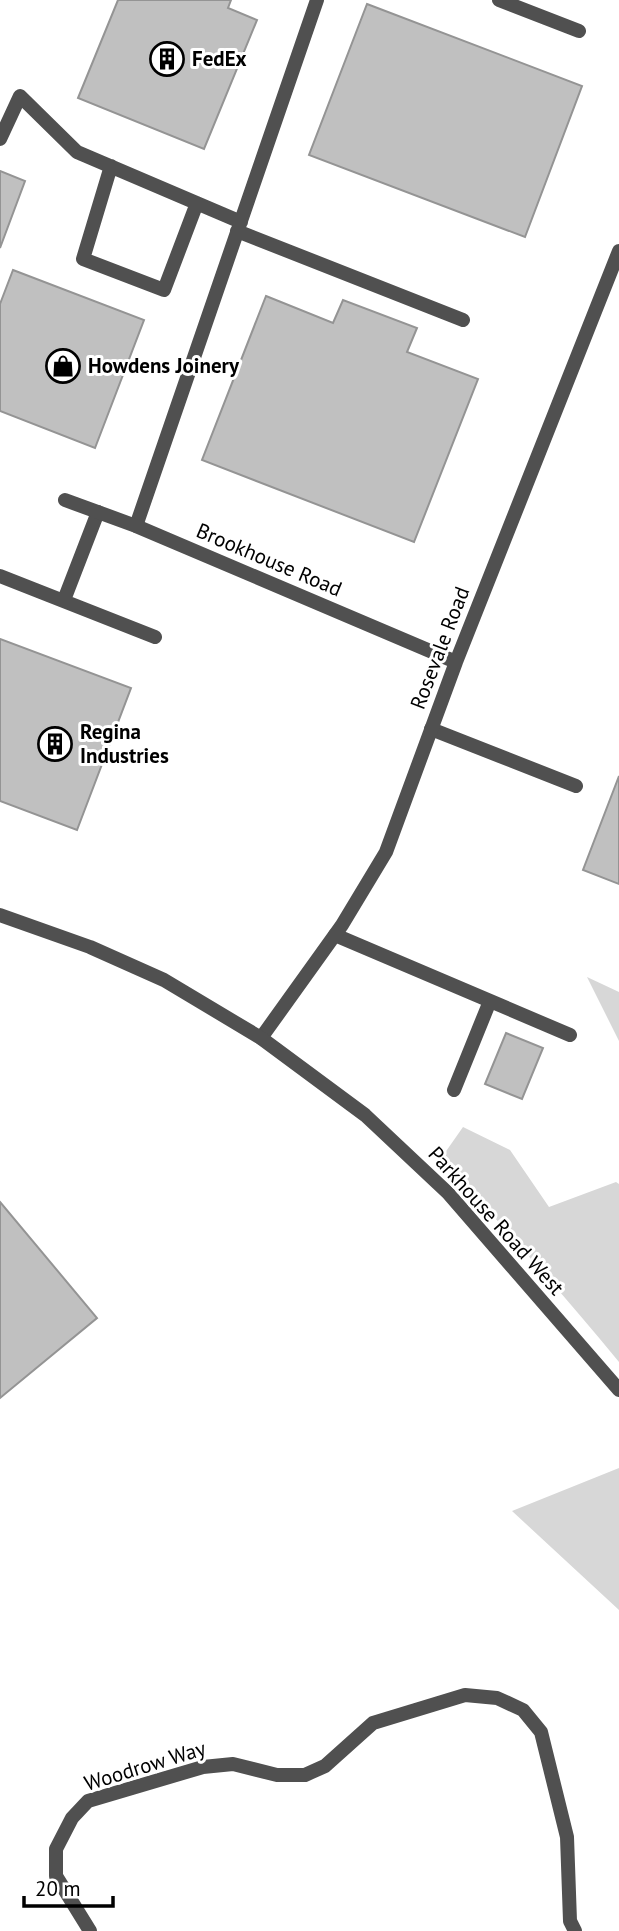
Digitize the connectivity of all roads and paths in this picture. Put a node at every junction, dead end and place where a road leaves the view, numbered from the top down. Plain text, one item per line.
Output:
1 (317, 0) edge
2 (499, 0) edge
3 (579, 31) dead end
4 (0, 139) edge
5 (111, 166) junction
6 (197, 203) junction
7 (239, 227) junction
8 (619, 251) edge
9 (463, 320) dead end
10 (65, 500) dead end
11 (98, 512) junction
12 (136, 526) junction
13 (0, 576) edge
14 (64, 600) junction
15 (155, 637) dead end
16 (456, 662) junction
17 (431, 729) junction
18 (576, 786) dead end
19 (0, 915) edge
20 (335, 934) junction
21 (490, 1001) junction
22 (570, 1035) dead end
23 (261, 1038) junction
24 (454, 1090) dead end
25 (619, 1390) edge
26 (90, 1931) edge
27 (575, 1931) edge

1 - 7 street
2 - 3 street
4 - 5 street
5 - 6 street
5 - 6 street
6 - 7 street
7 - 9 street
7 - 12 street
8 - 16 street, Rosevale Road
10 - 11 street, Brookhouse Road
11 - 12 street, Brookhouse Road
11 - 14 street
12 - 16 street, Brookhouse Road
13 - 14 street
14 - 15 street
16 - 17 street, Rosevale Road
17 - 18 street
17 - 20 street, Rosevale Road
19 - 23 street, Parkhouse Road West
20 - 21 street
20 - 23 street, Rosevale Road
21 - 22 street
21 - 24 street
23 - 25 street, Parkhouse Road West
26 - 27 street, Woodrow Way

